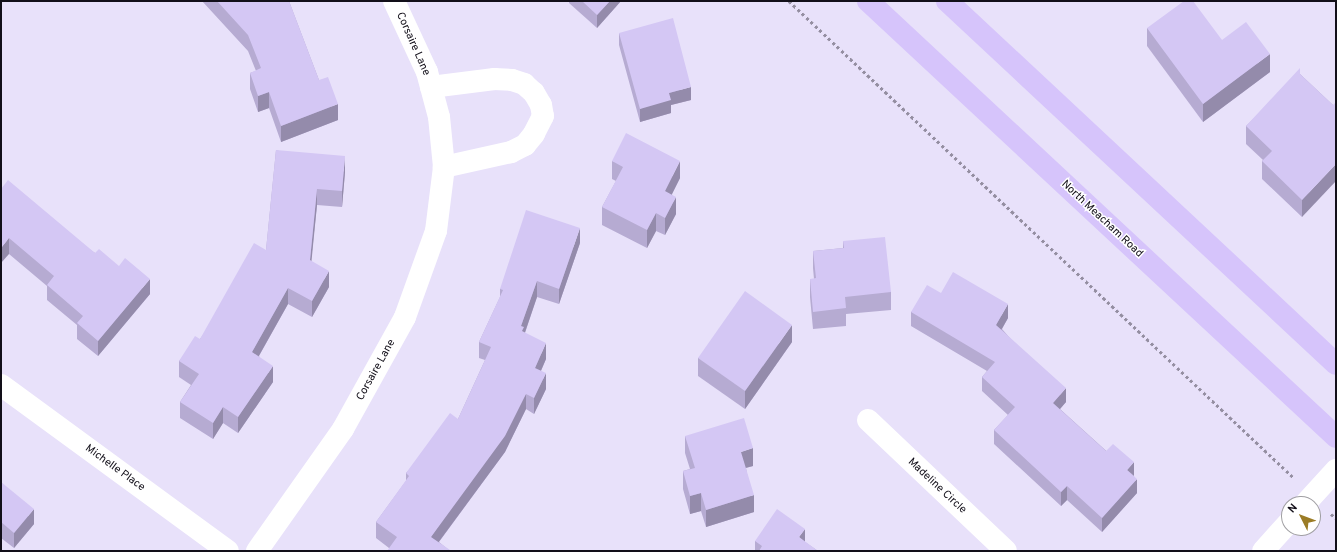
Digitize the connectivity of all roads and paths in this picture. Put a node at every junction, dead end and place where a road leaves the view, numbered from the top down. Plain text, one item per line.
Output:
1 (394, 1) edge
2 (789, 1) edge
3 (868, 1) edge
4 (947, 1) edge
5 (431, 87) junction
6 (444, 167) junction
7 (1336, 364) edge
8 (1, 385) edge
9 (868, 420) dead end
10 (1336, 438) edge
11 (1336, 470) edge
12 (1305, 496) edge
13 (1312, 496) edge
14 (1321, 508) edge
15 (1336, 518) edge
16 (1281, 531) edge
17 (228, 551) edge
18 (257, 551) edge
19 (1006, 551) edge
20 (1263, 551) edge

1 - 5 street, Corsaire Lane
2 - 12 path
3 - 10 main road, North Meacham Road
4 - 7 main road
5 - 6 street, Corsaire Lane
5 - 6 street, Corsaire Lane
6 - 18 street, Corsaire Lane
8 - 17 street, Michelle Place
9 - 19 street, Madeline Circle
11 - 13 street
14 - 15 path
16 - 20 street

